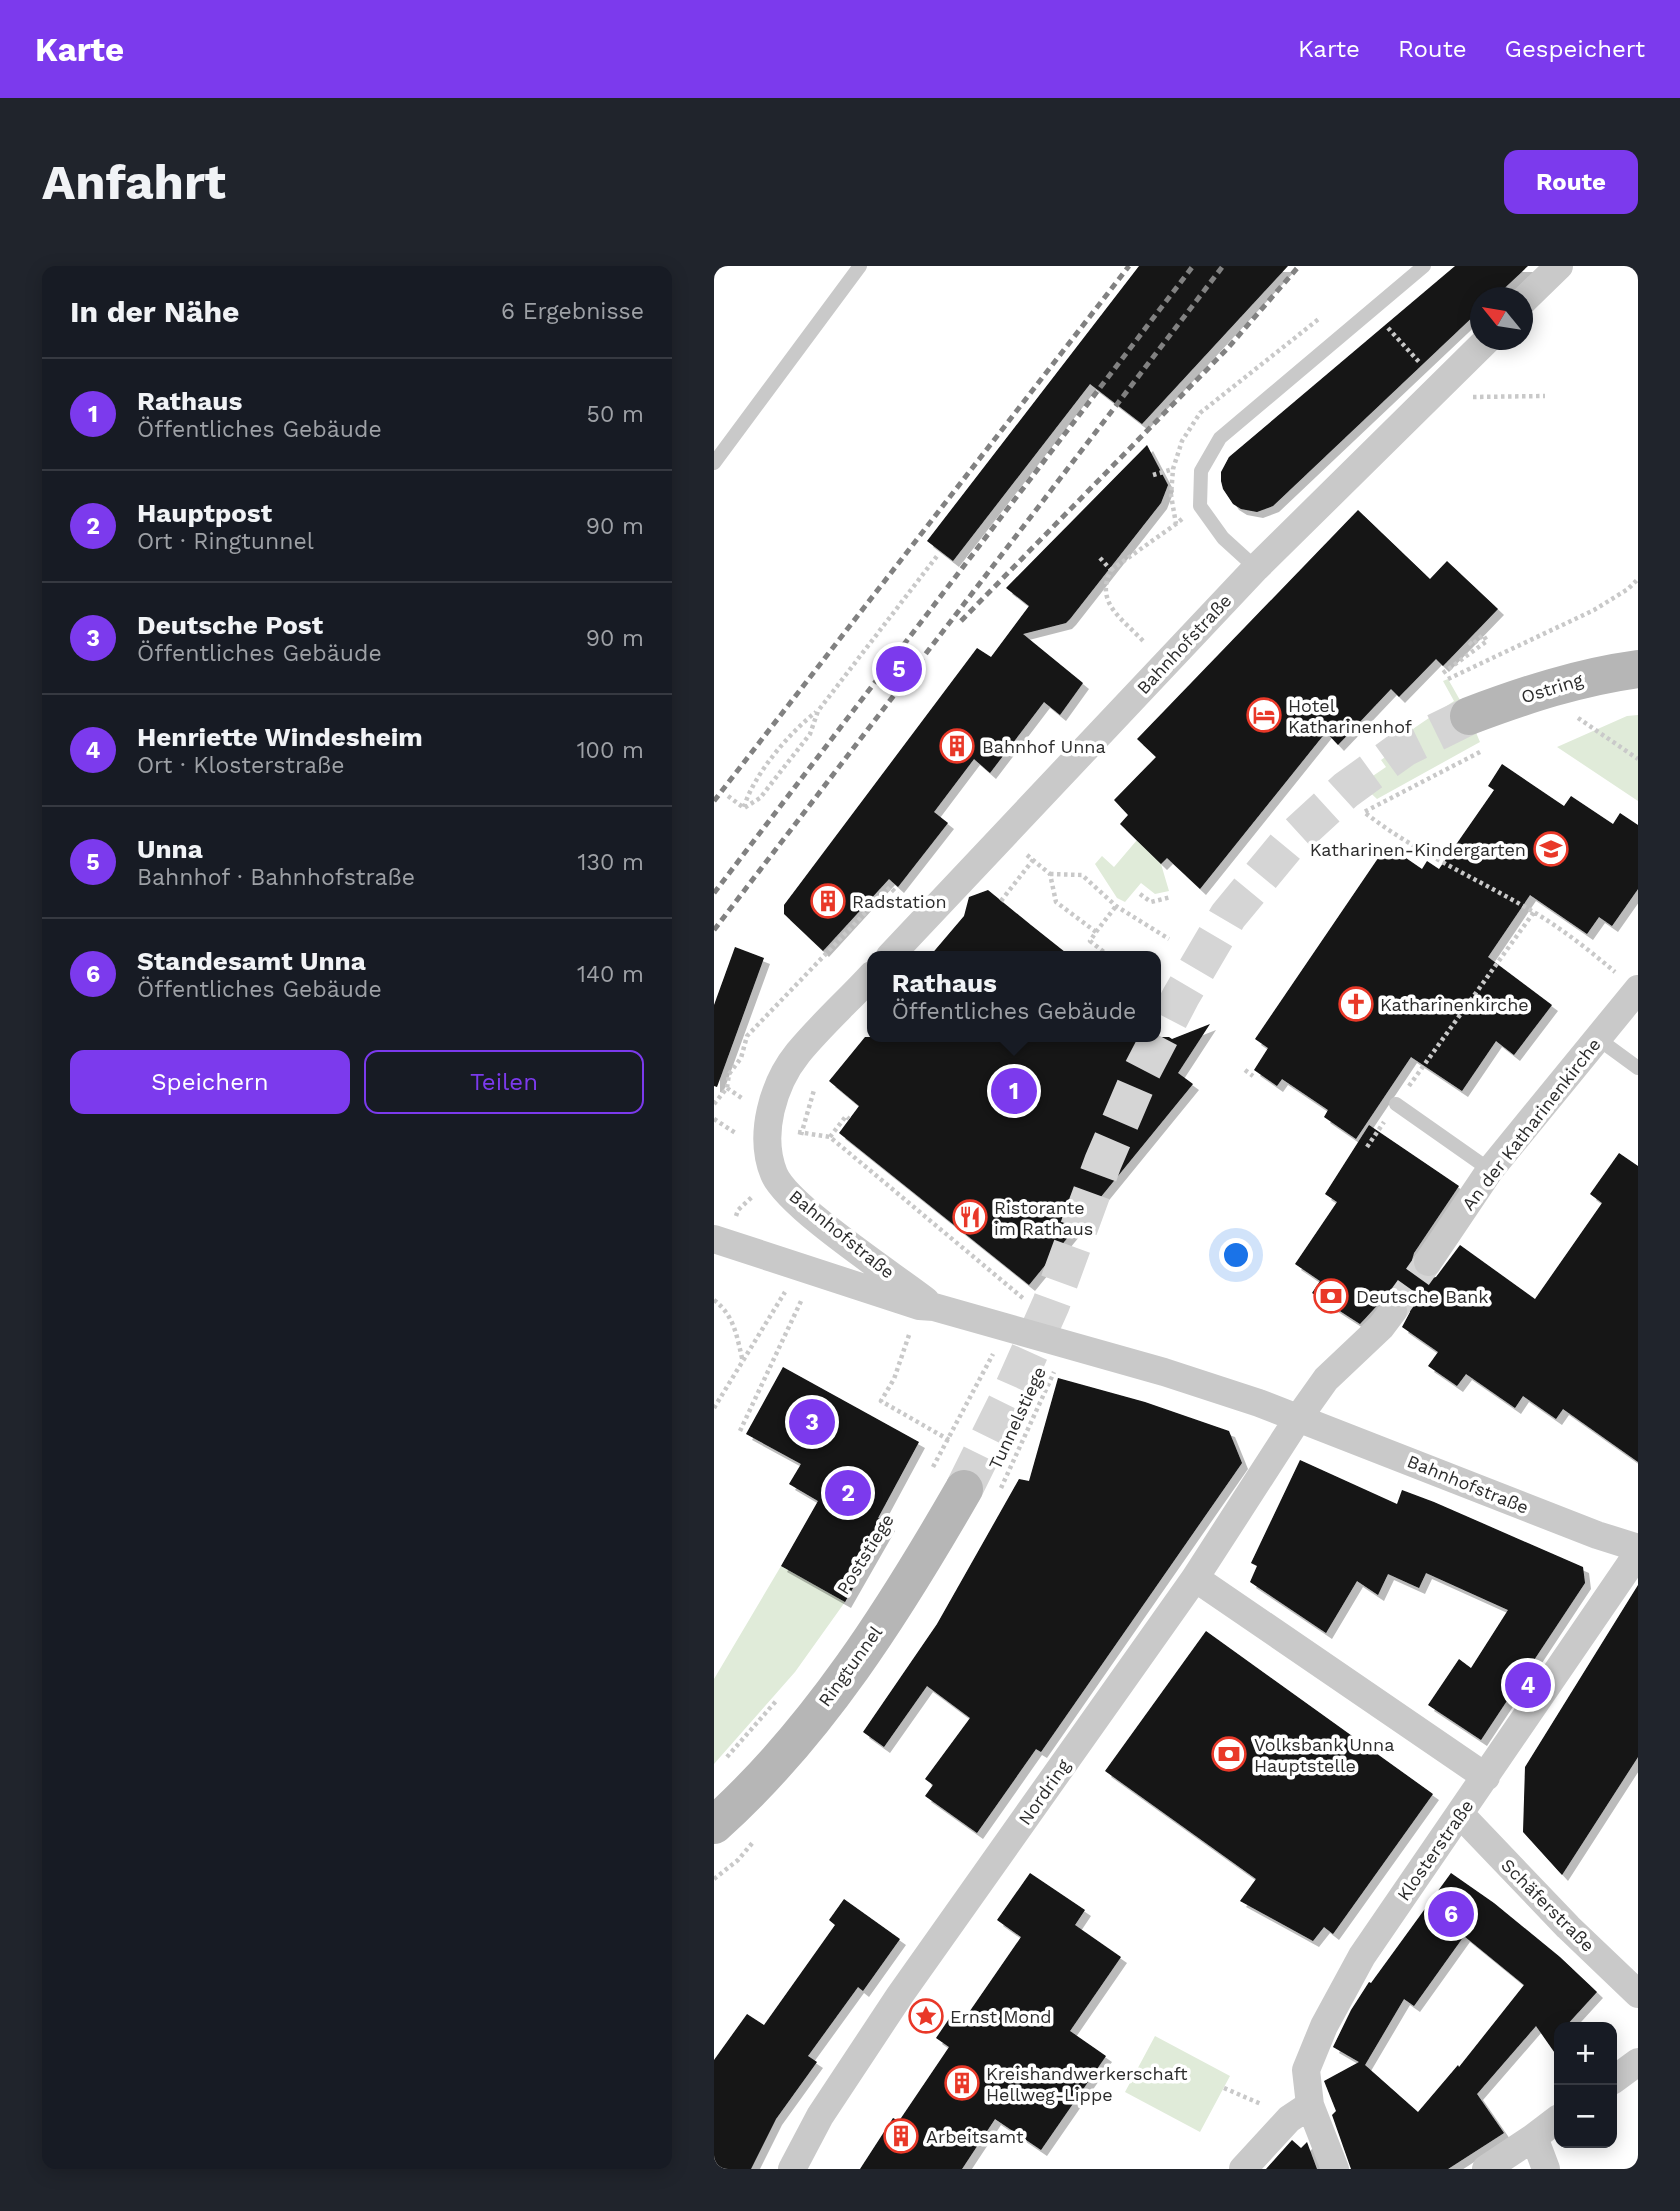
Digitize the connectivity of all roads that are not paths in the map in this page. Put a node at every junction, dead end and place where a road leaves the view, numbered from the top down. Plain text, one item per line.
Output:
1 (860, 266) edge
2 (1424, 266) edge
3 (1559, 266) edge
4 (1533, 291) edge
5 (1477, 350) edge
6 (714, 463) edge
7 (1256, 568) junction
8 (1638, 670) edge
9 (1478, 733) tunnel mouth
10 (895, 951) edge
11 (867, 980) edge
12 (1637, 990) edge
13 (1597, 1038) junction
14 (1638, 1068) edge
15 (1396, 1104) road end
16 (1490, 1170) junction
17 (714, 1239) edge
18 (1428, 1262) tunnel mouth
19 (927, 1306) junction
20 (1393, 1311) tunnel mouth
21 (1299, 1417) junction
22 (982, 1490) tunnel mouth
23 (1638, 1551) edge
24 (1195, 1578) junction
25 (1494, 1766) junction
26 (1460, 1814) junction
27 (714, 1825) edge
28 (1638, 1993) edge
29 (1638, 2062) edge
30 (1617, 2077) edge
31 (1310, 2105) junction
32 (1554, 2122) edge
33 (1534, 2137) junction
34 (792, 2169) edge
35 (1243, 2169) edge
36 (1335, 2169) edge
37 (1486, 2169) edge
38 (1546, 2169) edge

1 - 6 lane
2 - 7 lane
3 - 4 street
5 - 7 street, Bahnhofstraße
7 - 10 street, Bahnhofstraße
8 - 9 main road, Ostring
11 - 19 street, Bahnhofstraße
12 - 13 street, An der Katharinenkirche
13 - 14 lane
13 - 16 street, An der Katharinenkirche
15 - 16 lane
16 - 18 street, An der Katharinenkirche
17 - 19 street, Bahnhofstraße
19 - 21 street, Bahnhofstraße
20 - 21 street
21 - 23 street, Bahnhofstraße
21 - 24 street, Nordring
22 - 27 main road, Ringtunnel
23 - 25 street, Klosterstraße
24 - 25 street
24 - 34 street, Nordring
25 - 26 street, Klosterstraße
26 - 28 street, Schäferstraße
26 - 31 street, Klosterstraße
29 - 30 street
31 - 35 street
31 - 36 street, Klosterstraße
32 - 33 street
33 - 37 street
33 - 38 street

